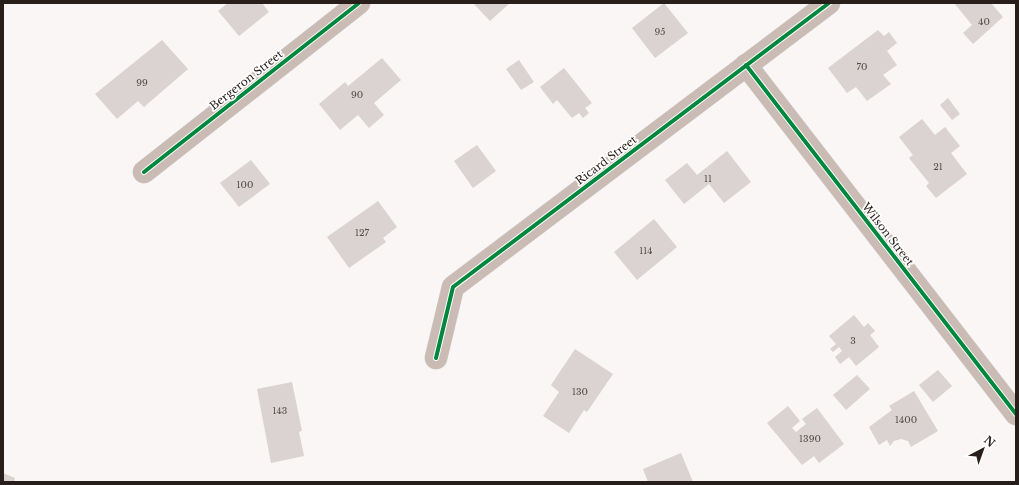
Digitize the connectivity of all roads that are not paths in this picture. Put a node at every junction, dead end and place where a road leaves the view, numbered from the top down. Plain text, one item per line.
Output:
1 (359, 3) edge
2 (829, 3) edge
3 (746, 65) junction
4 (144, 172) dead end
5 (436, 358) dead end
6 (1016, 414) edge

1 - 4 street, Bergeron Street
2 - 3 street, Ricard Street
3 - 5 street, Ricard Street
3 - 6 street, Wilson Street

